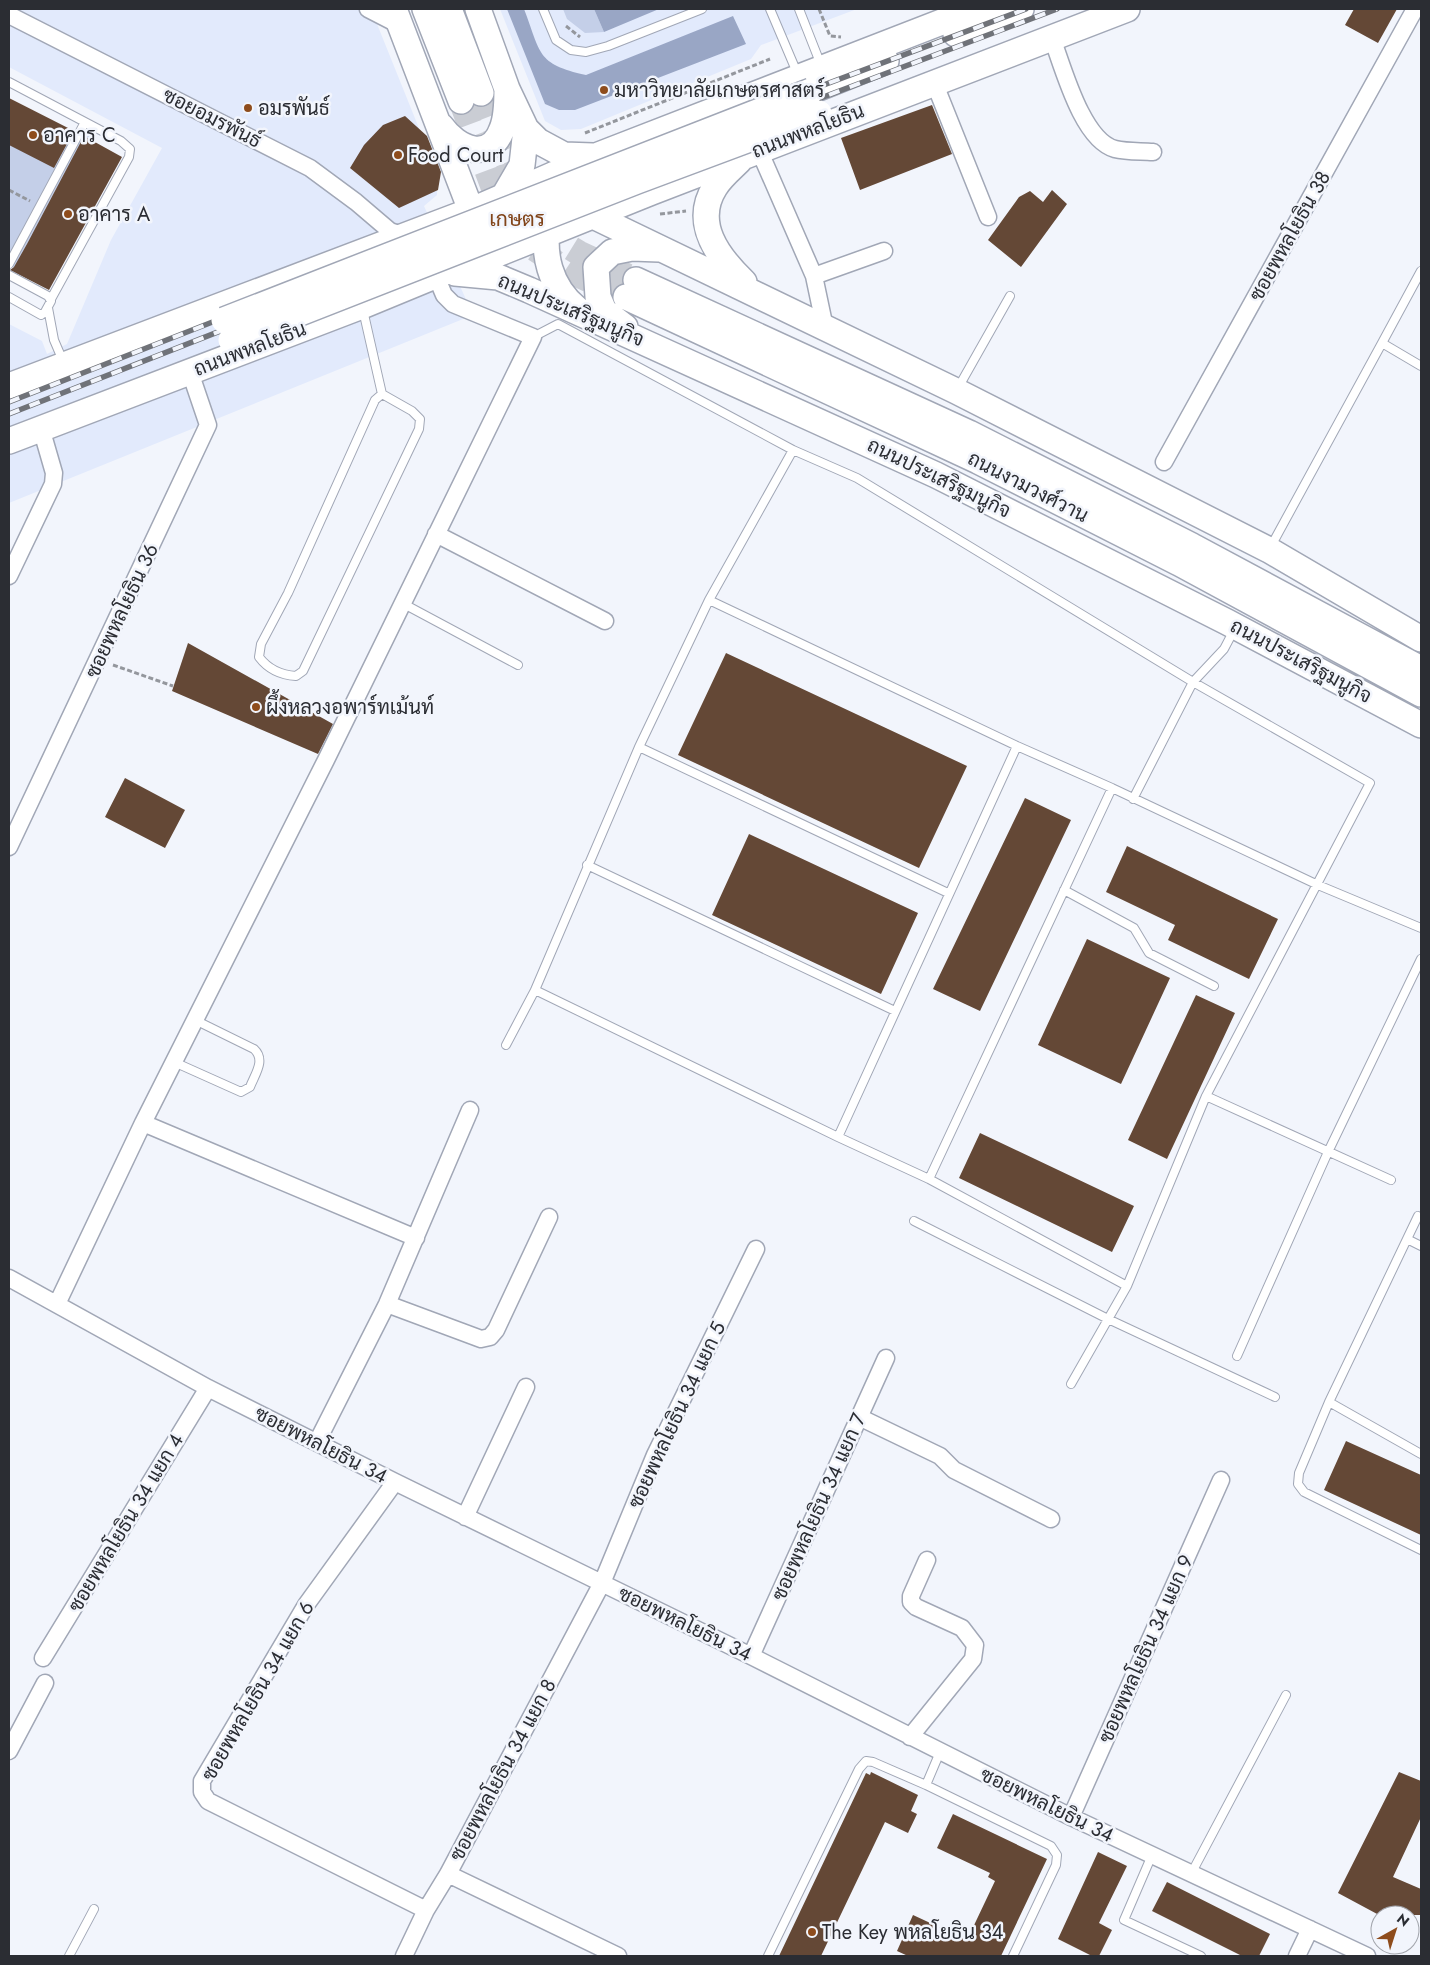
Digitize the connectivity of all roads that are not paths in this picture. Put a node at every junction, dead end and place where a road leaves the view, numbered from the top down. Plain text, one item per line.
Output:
1 (368, 9) edge
2 (426, 9) edge
3 (448, 9) edge
4 (478, 9) edge
5 (543, 9) edge
6 (702, 9) edge
7 (770, 9) edge
8 (799, 9) edge
9 (975, 9) edge
10 (1021, 9) edge
11 (1089, 9) edge
12 (1128, 9) edge
13 (1414, 9) edge
14 (9, 15) edge
15 (397, 17) edge
16 (1052, 38) junction
17 (822, 67) junction
18 (9, 82) edge
19 (934, 82) junction
20 (507, 89) junction
21 (810, 93) junction
22 (721, 107) junction
23 (436, 118) junction
24 (85, 122) junction
25 (526, 130) junction
26 (1153, 152) dead end
27 (751, 154) junction
28 (586, 160) junction
29 (486, 213) junction
30 (595, 215) junction
31 (988, 217) dead end
32 (549, 223) junction
33 (405, 236) junction
34 (663, 249) junction
35 (884, 252) dead end
36 (490, 257) junction
37 (344, 258) junction
38 (9, 264) edge
39 (1421, 271) edge
40 (439, 274) junction
41 (9, 275) edge
42 (814, 276) junction
43 (1010, 296) dead end
44 (9, 297) edge
45 (760, 297) junction
46 (51, 299) junction
47 (550, 300) junction
48 (362, 306) junction
49 (48, 308) junction
50 (585, 315) junction
51 (825, 328) junction
52 (228, 330) junction
53 (533, 337) junction
54 (640, 339) junction
55 (1382, 343) junction
56 (65, 365) junction
57 (1421, 366) edge
58 (190, 372) junction
59 (9, 386) edge
60 (956, 391) junction
61 (382, 394) junction
62 (9, 401) edge
63 (9, 427) edge
64 (41, 428) junction
65 (9, 441) edge
66 (794, 450) junction
67 (1164, 462) dead end
68 (436, 534) junction
69 (1269, 550) junction
70 (9, 576) edge
71 (709, 600) junction
72 (402, 603) junction
73 (605, 621) dead end
74 (1236, 627) junction
75 (1421, 639) edge
76 (518, 665) dead end
77 (1421, 669) edge
78 (1193, 682) junction
79 (1421, 694) edge
80 (1421, 724) edge
81 (1017, 746) junction
82 (639, 747) junction
83 (1112, 788) junction
84 (1133, 799) junction
85 (9, 847) edge
86 (587, 865) junction
87 (1318, 885) junction
88 (1064, 890) junction
89 (948, 893) junction
90 (1421, 928) edge
91 (1421, 959) edge
92 (1214, 986) dead end
93 (535, 990) junction
94 (895, 1011) junction
95 (195, 1020) junction
96 (506, 1045) dead end
97 (173, 1062) junction
98 (1206, 1096) junction
99 (470, 1110) dead end
100 (143, 1123) junction
101 (838, 1137) junction
102 (1328, 1152) junction
103 (929, 1179) junction
104 (1391, 1180) dead end
105 (1418, 1216) dead end
106 (549, 1217) dead end
107 (914, 1222) dead end
108 (416, 1238) junction
109 (1407, 1239) junction
110 (1421, 1246) edge
111 (756, 1249) dead end
112 (9, 1278) edge
113 (1127, 1286) junction
114 (57, 1304) junction
115 (387, 1304) junction
116 (1108, 1319) junction
117 (1237, 1356) dead end
118 (886, 1358) dead end
119 (1071, 1384) dead end
120 (526, 1387) dead end
121 (208, 1388) junction
122 (1275, 1397) dead end
123 (1329, 1402) junction
124 (859, 1417) junction
125 (317, 1442) junction
126 (1421, 1454) edge
127 (1221, 1480) dead end
128 (395, 1482) junction
129 (465, 1516) junction
130 (1051, 1518) dead end
131 (1421, 1550) edge
132 (927, 1560) dead end
133 (602, 1583) junction
134 (751, 1656) junction
135 (44, 1658) dead end
136 (45, 1683) dead end
137 (1286, 1695) dead end
138 (910, 1736) junction
139 (9, 1751) edge
140 (940, 1752) junction
141 (926, 1785) junction
142 (1071, 1817) junction
143 (1152, 1855) junction
144 (448, 1874) junction
145 (1191, 1874) junction
146 (94, 1909) dead end
147 (426, 1910) junction
148 (1310, 1929) junction
149 (1348, 1952) edge
150 (69, 1956) edge
151 (404, 1956) edge
152 (618, 1956) edge
153 (768, 1956) edge
154 (1013, 1956) edge
155 (1201, 1956) edge
156 (1297, 1956) edge
157 (1368, 1956) edge

1 - 15 street
2 - 3 main road
4 - 20 main road
5 - 6 lane
7 - 21 lane
8 - 17 lane
9 - 17 main road, ถนนพหลโยธิน
10 - 21 main road, ถนนพหลโยธิน
11 - 21 main road, ถนนพหลโยธิน
12 - 16 main road, ถนนพหลโยธิน
13 - 67 street, ซอยพหลโยธิน 38
14 - 33 street, ซอยอมรพันธ์
15 - 23 main road
16 - 19 main road, ถนนพหลโยธิน
16 - 26 street
17 - 21 main road, ถนนพหลโยธิน
18 - 24 lane
19 - 27 main road, ถนนพหลโยธิน
19 - 31 street
20 - 23 main road
20 - 25 main road
21 - 22 main road, ถนนพหลโยธิน
21 - 52 main road, ถนนพหลโยธิน, bridge
22 - 27 main road
22 - 28 main road, ถนนพหลโยธิน
23 - 29 main road
24 - 38 lane
24 - 46 lane
25 - 28 main road
25 - 29 main road
27 - 30 main road, ถนนพหลโยธิน
27 - 42 street
27 - 45 main road
28 - 29 main road, ถนนพหลโยธิน
28 - 32 main road
29 - 32 main road
29 - 33 main road, ถนนพหลโยธิน
29 - 36 main road
29 - 40 main road
30 - 32 main road, ถนนพหลโยธิน
30 - 34 main road
32 - 36 main road, ถนนพหลโยธิน
32 - 50 main road
33 - 37 main road, ถนนพหลโยธิน
34 - 45 main road
34 - 54 main road
35 - 42 street
36 - 40 main road, ถนนพหลโยธิน
36 - 47 main road
37 - 48 main road
37 - 56 main road, ถนนพหลโยธิน
39 - 55 lane
40 - 47 main road, ถนนประเสริฐมนูกิจ
40 - 48 main road, ถนนพหลโยธิน
40 - 53 street
41 - 46 lane
42 - 51 street
43 - 60 lane
44 - 49 lane
45 - 51 main road
46 - 49 lane
47 - 50 main road, ถนนประเสริฐมนูกิจ
48 - 58 main road, ถนนพหลโยธิน
48 - 61 lane
49 - 56 lane
50 - 54 main road, ถนนประเสริฐมนูกิจ
51 - 60 main road
52 - 62 main road, ถนนพหลโยธิน
52 - 63 main road, ถนนพหลโยธิน
53 - 66 lane
53 - 68 street
54 - 74 main road, ถนนประเสริฐมนูกิจ
55 - 57 lane
55 - 69 lane
56 - 59 main road, ถนนพหลโยธิน
58 - 64 main road, ถนนพหลโยธิน
58 - 85 street, ซอยพหลโยธิน 36
60 - 69 main road
61 - 61 lane
64 - 65 main road, ถนนพหลโยธิน
64 - 70 street
66 - 71 lane
66 - 78 lane
68 - 72 street
68 - 73 street
69 - 75 main road
71 - 81 lane
71 - 82 lane
72 - 76 lane
72 - 95 street
74 - 78 lane
74 - 80 main road, ถนนประเสริฐมนูกิจ
77 - 79 main road, ถนนงามวงศ์วาน
78 - 84 lane
78 - 87 lane
81 - 83 lane
81 - 89 lane
82 - 86 lane
82 - 89 lane
83 - 84 lane
83 - 88 lane
84 - 87 lane
86 - 93 lane
86 - 94 lane
87 - 90 lane
87 - 98 lane
88 - 92 lane
88 - 103 lane
89 - 94 lane
91 - 102 lane
93 - 96 lane
93 - 101 lane
94 - 101 lane
95 - 97 street
95 - 97 lane
97 - 100 street
98 - 102 lane
98 - 113 lane
99 - 108 street
100 - 108 street
100 - 114 street
101 - 103 lane
102 - 104 lane
102 - 117 lane
103 - 113 lane
105 - 109 lane
106 - 115 street
107 - 116 lane
108 - 115 street
109 - 110 lane
109 - 123 lane
111 - 133 street, ซอยพหลโยธิน 34 แยก 5
112 - 114 street, ซอยพหลโยธิน 34
113 - 116 lane
114 - 121 street, ซอยพหลโยธิน 34
115 - 125 street
116 - 119 lane
116 - 122 lane
118 - 124 street, ซอยพหลโยธิน 34 แยก 7
120 - 129 street
121 - 125 street, ซอยพหลโยธิน 34
121 - 135 street, ซอยพหลโยธิน 34 แยก 4
123 - 126 lane
123 - 131 lane
124 - 130 street
124 - 134 street, ซอยพหลโยธิน 34 แยก 7
125 - 128 street, ซอยพหลโยธิน 34
127 - 142 street, ซอยพหลโยธิน 34 แยก 9
128 - 129 street, ซอยพหลโยธิน 34
128 - 147 street, ซอยพหลโยธิน 34 แยก 6
129 - 133 street, ซอยพหลโยธิน 34
132 - 138 street
133 - 134 street, ซอยพหลโยธิน 34
133 - 144 street, ซอยพหลโยธิน 34 แยก 8
134 - 138 street, ซอยพหลโยธิน 34
136 - 139 street
137 - 145 lane
138 - 140 street, ซอยพหลโยธิน 34
140 - 141 lane
140 - 142 street, ซอยพหลโยธิน 34
141 - 153 lane
141 - 154 lane
142 - 143 street, ซอยพหลโยธิน 34
143 - 145 street, ซอยพหลโยธิน 34
143 - 155 lane
144 - 147 street, ซอยพหลโยธิน 34 แยก 8
144 - 152 street
145 - 148 street, ซอยพหลโยธิน 34
146 - 150 lane
147 - 151 street, ซอยพหลโยธิน 34 แยก 8
148 - 149 street, ซอยพหลโยธิน 34
148 - 156 street
149 - 157 street, ซอยพหลโยธิน 34

